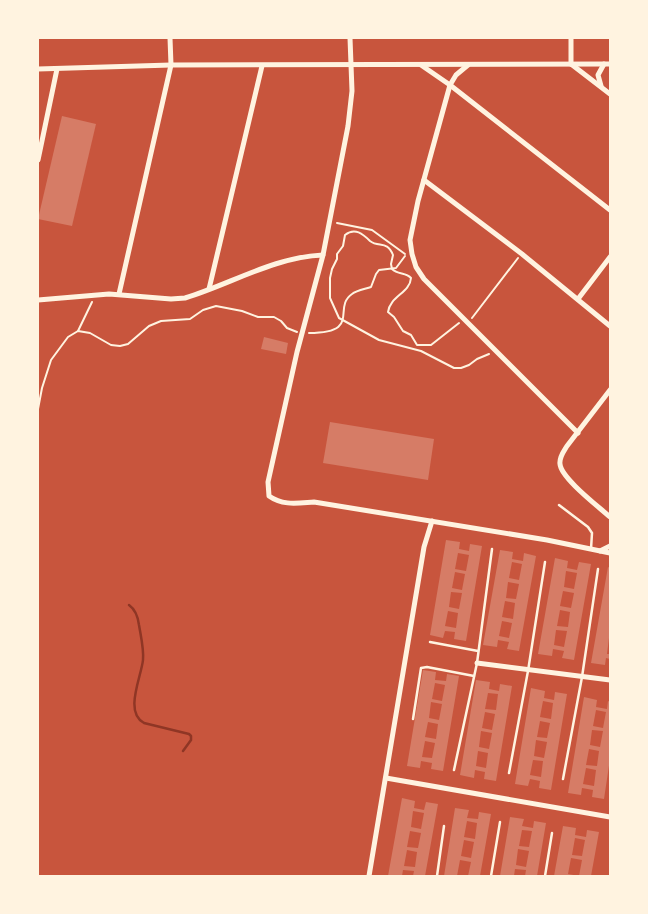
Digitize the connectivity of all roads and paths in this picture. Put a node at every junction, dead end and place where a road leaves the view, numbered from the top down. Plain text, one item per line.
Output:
1 (170, 38) edge
2 (350, 38) edge
3 (571, 38) edge
4 (469, 64) junction
5 (571, 64) junction
6 (604, 64) junction
7 (610, 64) edge
8 (171, 65) junction
9 (351, 65) junction
10 (421, 65) junction
11 (262, 66) junction
12 (38, 69) edge
13 (57, 69) junction
14 (450, 85) junction
15 (601, 87) junction
16 (610, 94) edge
17 (38, 160) edge
18 (424, 180) junction
19 (610, 210) edge
20 (329, 222) junction
21 (522, 254) junction
22 (323, 255) junction
23 (406, 255) dead end
24 (610, 257) edge
25 (400, 264) dead end
26 (392, 269) junction
27 (209, 289) junction
28 (119, 294) junction
29 (95, 295) junction
30 (578, 299) junction
31 (38, 300) edge
32 (342, 321) junction
33 (466, 322) junction
34 (610, 326) edge
35 (78, 331) junction
36 (302, 332) junction
37 (417, 345) junction
38 (408, 348) junction
39 (495, 351) junction
40 (610, 390) edge
41 (38, 409) edge
42 (578, 433) junction
43 (559, 505) dead end
44 (610, 517) edge
45 (432, 521) junction
46 (610, 546) edge
47 (492, 549) dead end
48 (591, 549) junction
49 (600, 551) junction
50 (610, 552) edge
51 (545, 562) dead end
52 (598, 569) dead end
53 (430, 642) dead end
54 (478, 651) junction
55 (477, 663) junction
56 (528, 671) junction
57 (474, 676) junction
58 (582, 677) junction
59 (610, 680) edge
60 (413, 719) dead end
61 (454, 770) dead end
62 (509, 772) dead end
63 (386, 778) junction
64 (563, 779) dead end
65 (610, 817) edge
66 (500, 822) dead end
67 (444, 826) dead end
68 (552, 833) dead end
69 (369, 876) edge
70 (437, 876) edge
71 (491, 876) edge
72 (545, 876) edge

1 - 8 street
2 - 9 street
3 - 5 street
4 - 5 street
4 - 10 street
4 - 14 street
5 - 6 street
5 - 15 street
6 - 7 street
6 - 15 street
8 - 11 street
8 - 13 street
8 - 28 street
9 - 10 street
9 - 11 street
9 - 20 street
10 - 14 street
11 - 27 street
12 - 13 street
13 - 17 street
14 - 18 street
14 - 19 street
15 - 16 street
18 - 21 street
18 - 33 street
20 - 22 street
20 - 23 path
21 - 30 street
21 - 33 path
22 - 27 street
22 - 36 street
24 - 30 street
25 - 26 path
26 - 32 path
26 - 32 path
26 - 37 path
27 - 28 street
28 - 29 street
29 - 31 street
29 - 35 path
30 - 34 street
32 - 36 path
32 - 38 path
33 - 37 path
33 - 39 street
35 - 36 path
35 - 41 path
36 - 45 street
37 - 38 path
38 - 39 path
39 - 42 street
40 - 42 street
42 - 44 street
43 - 48 lane
45 - 48 street
45 - 63 street
46 - 49 street
47 - 54 lane
48 - 49 street
49 - 50 street
51 - 56 lane
52 - 58 lane
53 - 54 lane
54 - 55 lane
55 - 56 street
55 - 57 lane
56 - 58 street
56 - 62 lane
57 - 60 lane
57 - 61 lane
58 - 59 street
58 - 64 lane
63 - 65 street
63 - 69 street
66 - 71 lane
67 - 70 lane
68 - 72 lane

